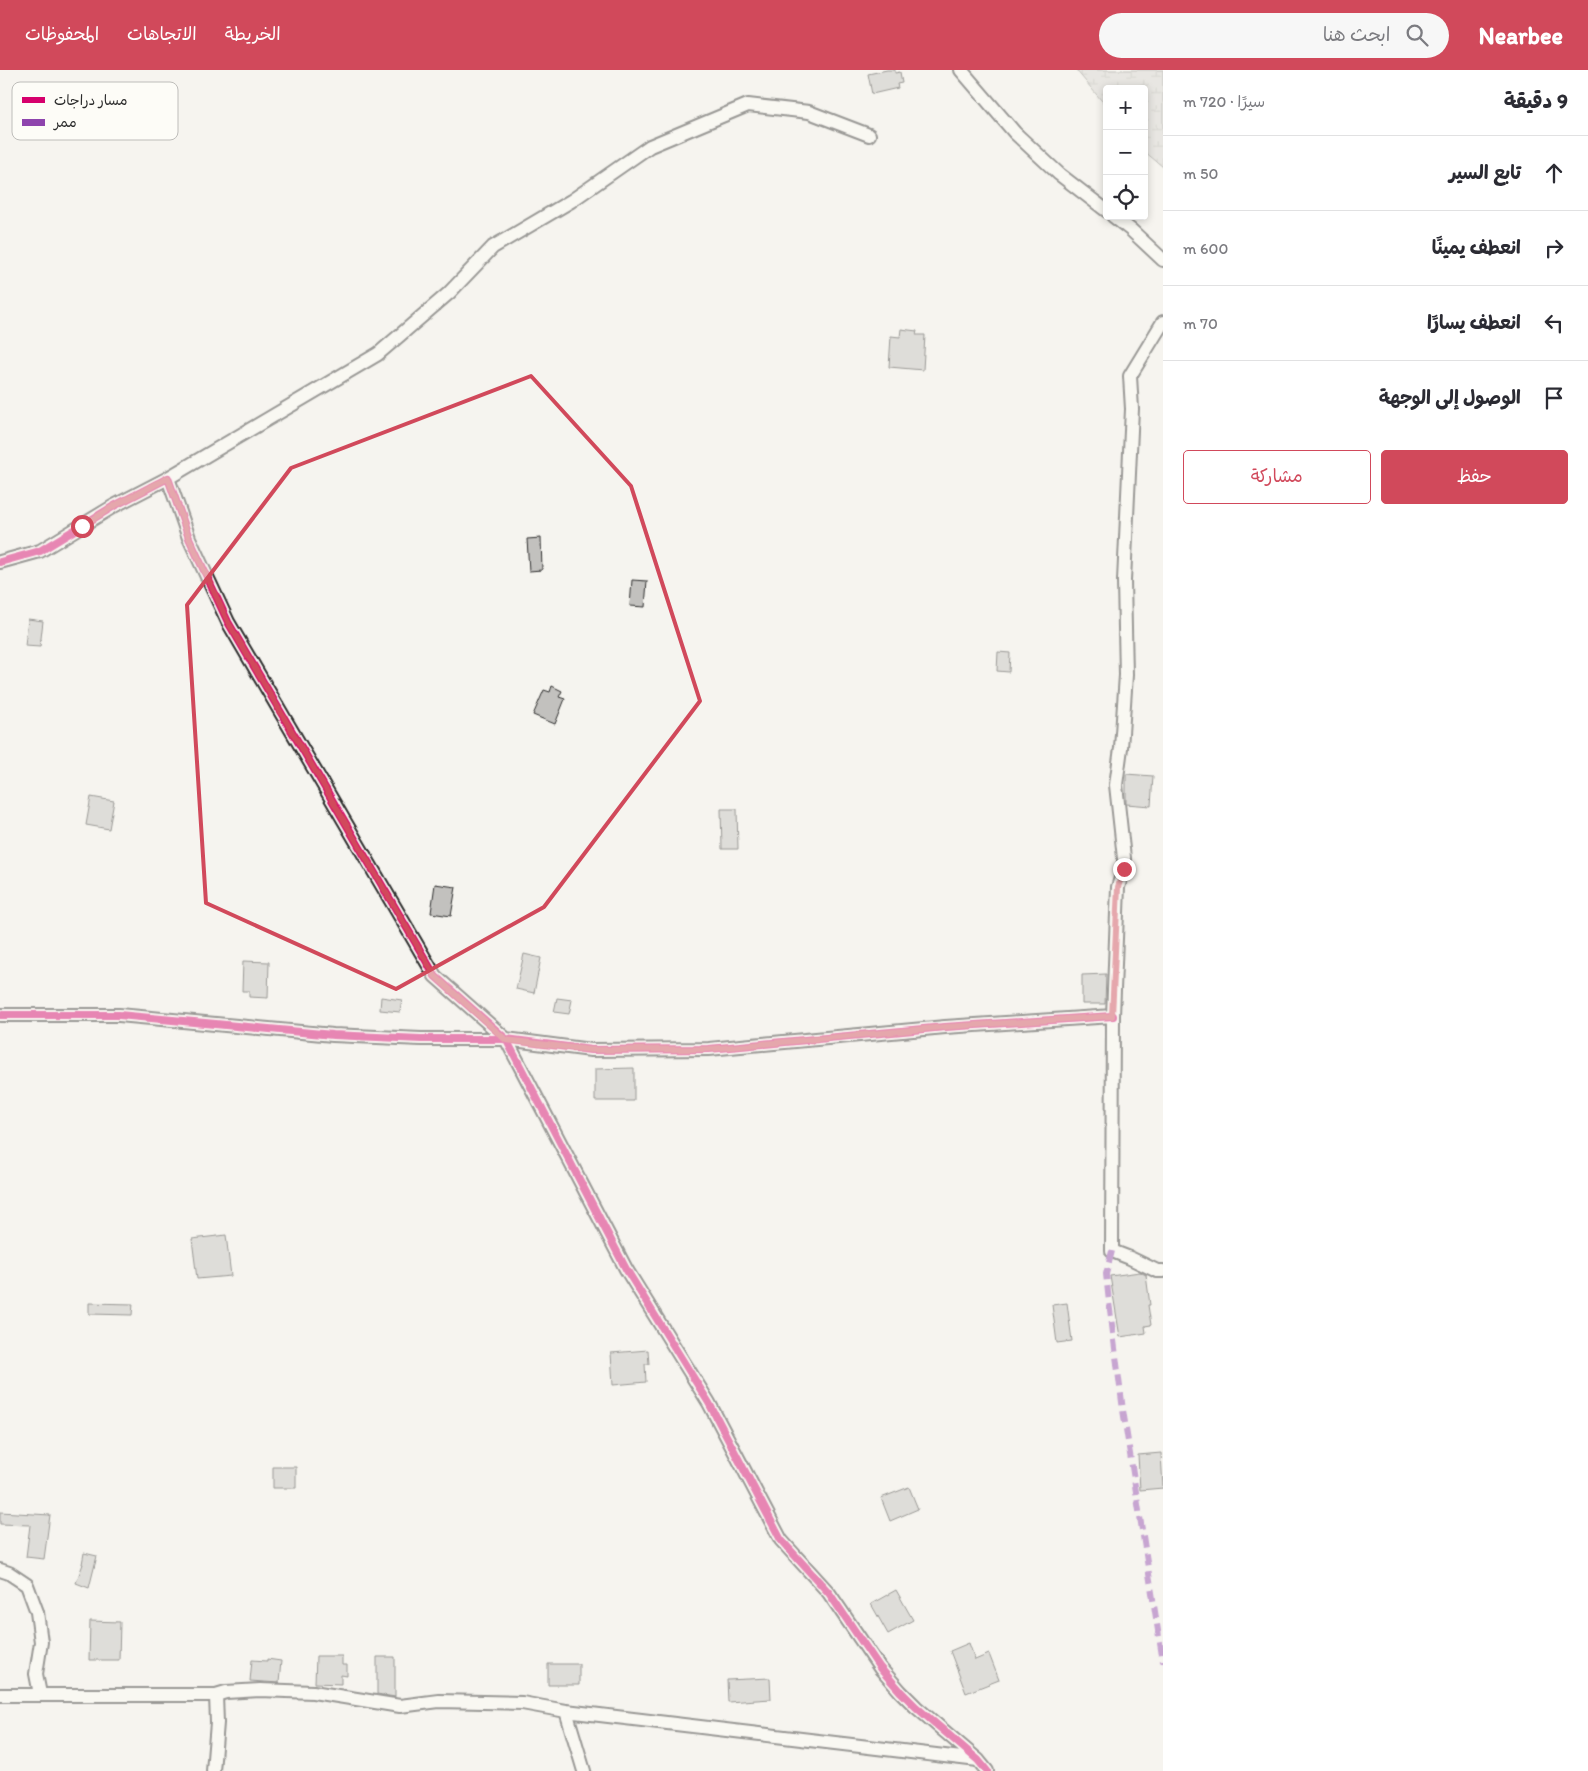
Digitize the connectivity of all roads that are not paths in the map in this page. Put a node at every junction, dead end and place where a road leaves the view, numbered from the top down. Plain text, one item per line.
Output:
1 (961, 70) edge
2 (869, 134) dead end
3 (1103, 208) edge
4 (1118, 220) edge
5 (1163, 260) edge
6 (1163, 322) edge
7 (168, 478) junction
8 (0, 562) edge
9 (0, 1015) edge
10 (1112, 1016) junction
11 (506, 1040) junction
12 (1163, 1271) edge
13 (0, 1570) edge
14 (40, 1694) junction
15 (0, 1695) edge
16 (216, 1695) junction
17 (566, 1710) junction
18 (978, 1760) junction
19 (213, 1771) edge
20 (584, 1771) edge
21 (988, 1771) edge

1 - 3 street
2 - 7 street
4 - 5 street
6 - 10 street
7 - 8 street
7 - 11 street
9 - 11 street
10 - 11 street
10 - 12 street
11 - 18 street
13 - 14 street
14 - 15 street
14 - 16 street
16 - 17 street
16 - 19 street
17 - 18 street
17 - 20 street
18 - 21 street

